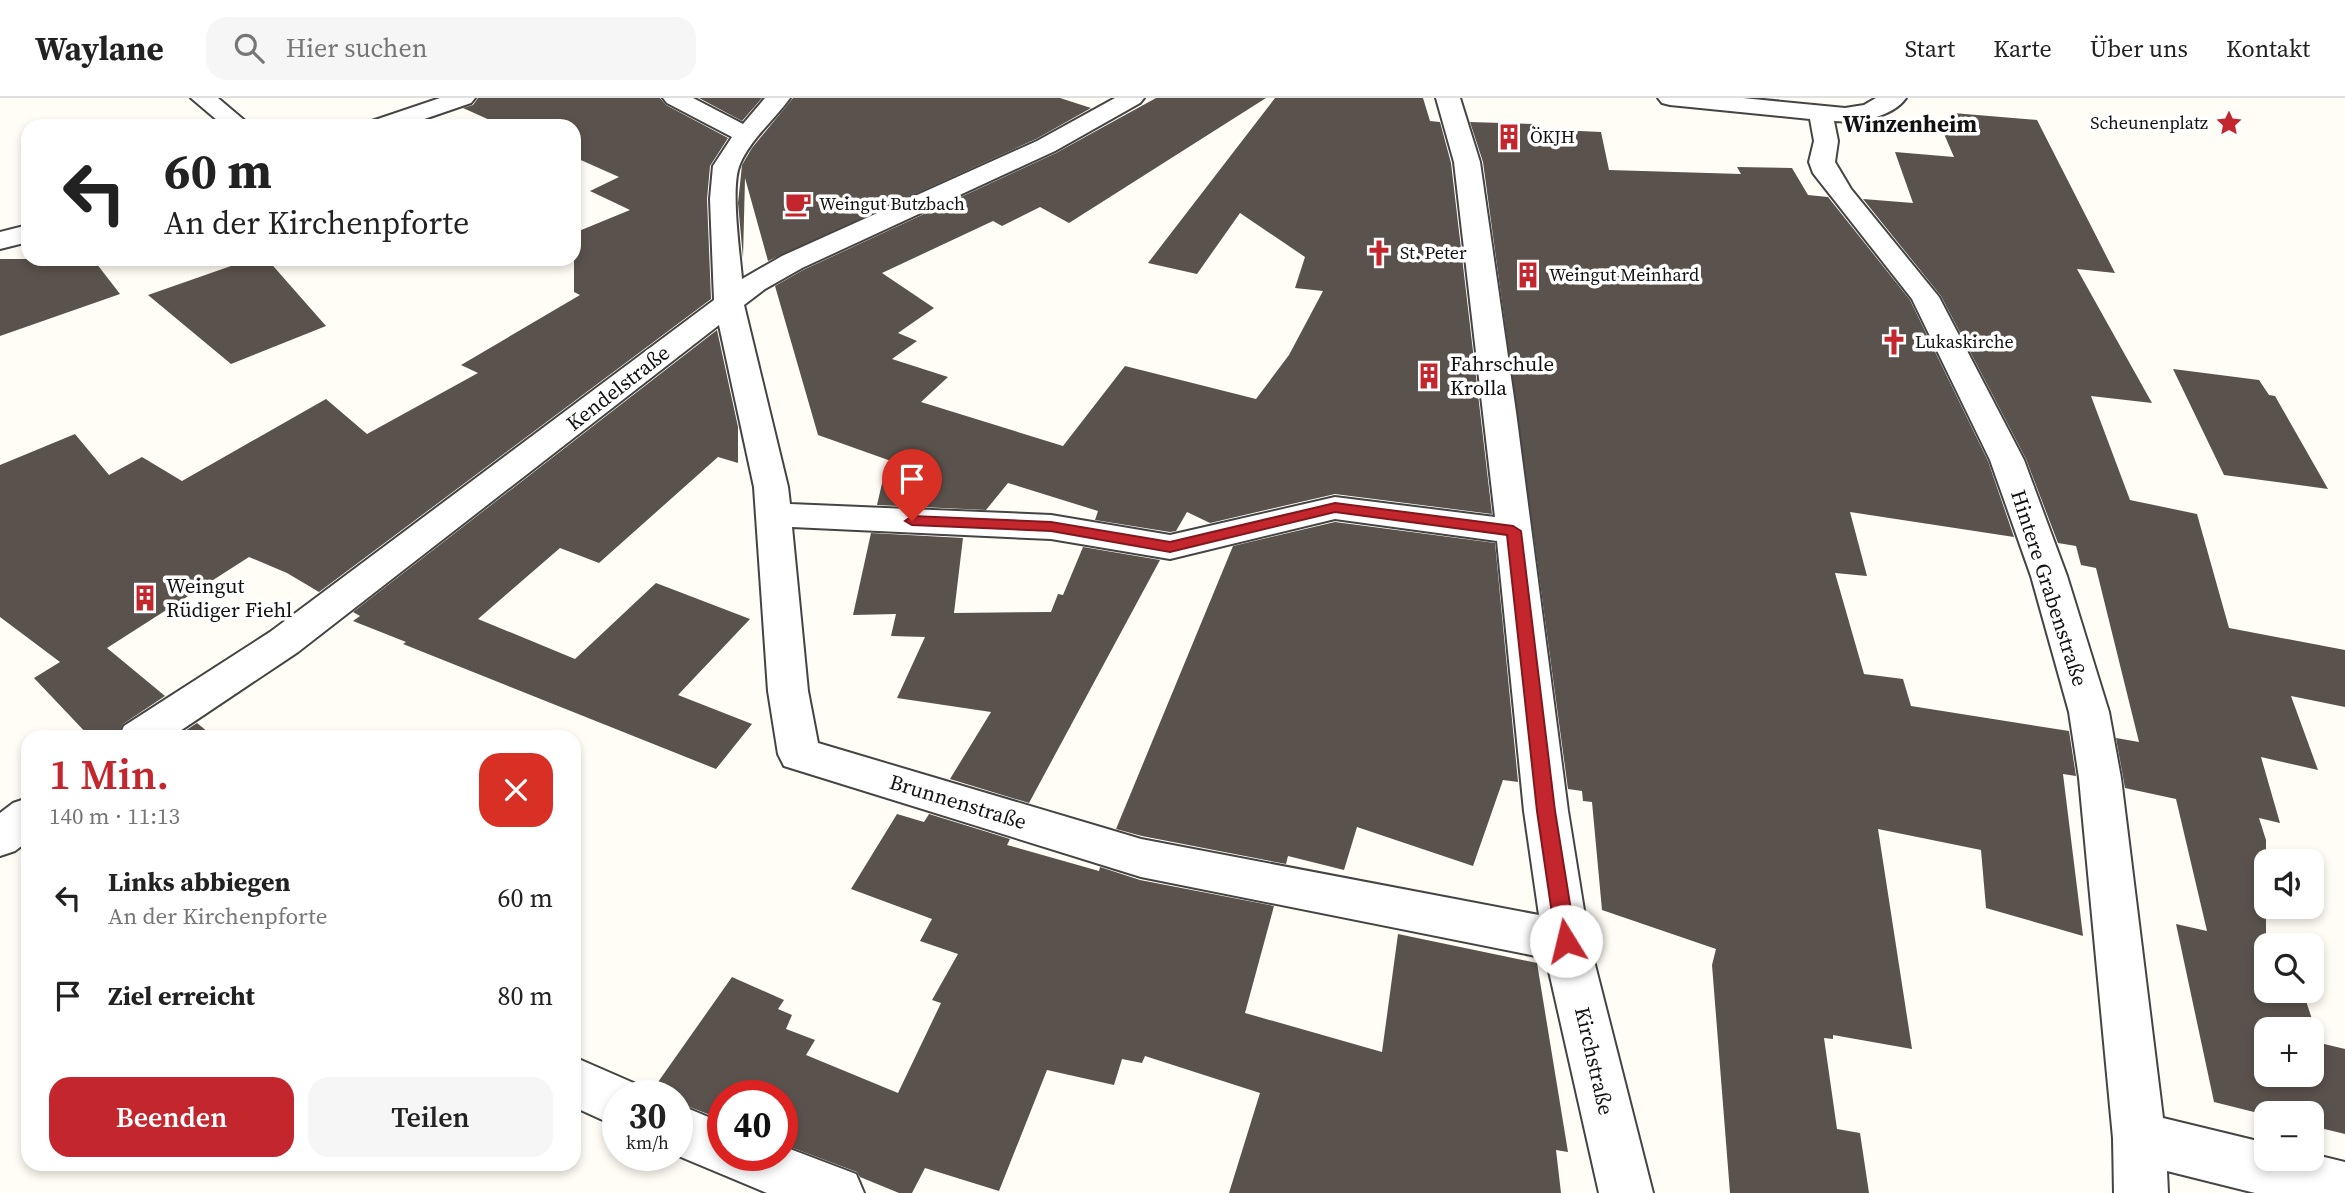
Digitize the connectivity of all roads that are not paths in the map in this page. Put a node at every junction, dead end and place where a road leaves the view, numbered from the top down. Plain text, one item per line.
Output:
1 (204, 98) edge
2 (463, 98) edge
3 (675, 98) edge
4 (778, 98) edge
5 (1132, 98) edge
6 (1448, 98) edge
7 (1670, 98) edge
8 (1894, 98) edge
9 (1821, 113) junction
10 (230, 119) edge
11 (402, 119) edge
12 (746, 135) junction
13 (21, 235) edge
14 (0, 241) edge
15 (729, 302) junction
16 (774, 515) junction
17 (1513, 531) junction
18 (150, 730) edge
19 (1566, 941) junction
20 (581, 1084) edge
21 (602, 1094) edge
22 (2139, 1138) junction
23 (779, 1171) edge
24 (2345, 1189) edge
25 (837, 1193) edge
26 (1626, 1193) edge
27 (2141, 1193) edge

1 - 10 street
2 - 11 street
3 - 12 street
4 - 12 street, Brunnenstraße
5 - 15 street, Kendelstraße
6 - 17 street, Kirchstraße
7 - 9 street
8 - 9 street
9 - 22 street, Hintere Grabenstraße
12 - 15 street, Brunnenstraße
13 - 14 street
15 - 16 street, Brunnenstraße
15 - 18 street, Kendelstraße
16 - 17 street
16 - 19 street, Brunnenstraße
17 - 19 street, Kirchstraße
19 - 26 street, Kirchstraße
20 - 21 street
22 - 24 street
22 - 27 street, Hintere Grabenstraße
23 - 25 street

